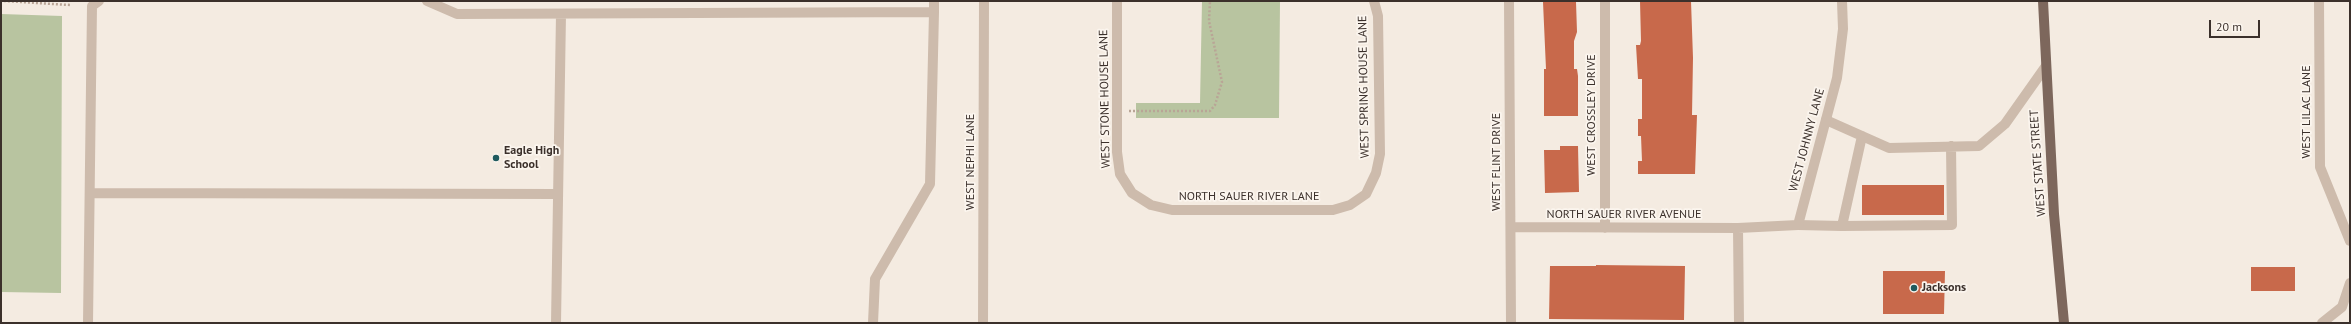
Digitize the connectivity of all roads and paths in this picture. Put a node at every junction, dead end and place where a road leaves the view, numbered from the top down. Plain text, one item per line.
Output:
1 (4, 1) edge
2 (99, 1) edge
3 (427, 1) edge
4 (934, 1) edge
5 (984, 1) edge
6 (1117, 1) edge
7 (1210, 1) edge
8 (1374, 1) edge
9 (1509, 1) edge
10 (1605, 1) edge
11 (1842, 1) edge
12 (2043, 1) edge
13 (2319, 1) edge
14 (70, 5) dead end
15 (934, 12) junction
16 (560, 14) junction
17 (2046, 66) junction
18 (1126, 111) dead end
19 (1826, 120) junction
20 (1862, 136) junction
21 (1951, 146) junction
22 (90, 193) junction
23 (1132, 193) joint
24 (557, 194) junction
25 (1366, 194) joint
26 (1798, 225) junction
27 (1842, 226) junction
28 (1511, 227) junction
29 (1605, 228) junction
30 (1738, 228) junction
31 (2350, 241) edge
32 (2350, 282) edge
33 (88, 323) edge
34 (556, 323) edge
35 (873, 323) edge
36 (983, 323) edge
37 (1511, 323) edge
38 (1739, 323) edge
39 (2064, 323) edge
40 (2322, 323) edge

1 - 14 path
2 - 22 street
3 - 16 street
4 - 15 street
5 - 36 street, WEST NEPHI LANE
6 - 23 street, WEST STONE HOUSE LANE
7 - 18 path
8 - 25 street, WEST SPRING HOUSE LANE
9 - 28 street, WEST FLINT DRIVE
10 - 29 street, WEST CROSSLEY DRIVE
11 - 19 street, WEST JOHNNY LANE
12 - 17 main road, WEST STATE STREET
13 - 31 street, WEST LILAC LANE
15 - 16 street
15 - 35 street
16 - 24 street
17 - 21 street
17 - 39 main road, WEST STATE STREET
19 - 20 street
19 - 26 street, WEST JOHNNY LANE
20 - 21 street
20 - 27 street
21 - 27 street
22 - 24 street
22 - 33 street
23 - 25 street, NORTH SAUER RIVER LANE
24 - 34 street
26 - 27 street
26 - 30 street
28 - 29 street, NORTH SAUER RIVER AVENUE
28 - 37 street, WEST FLINT DRIVE
29 - 30 street, NORTH SAUER RIVER AVENUE
30 - 38 street
32 - 40 street

